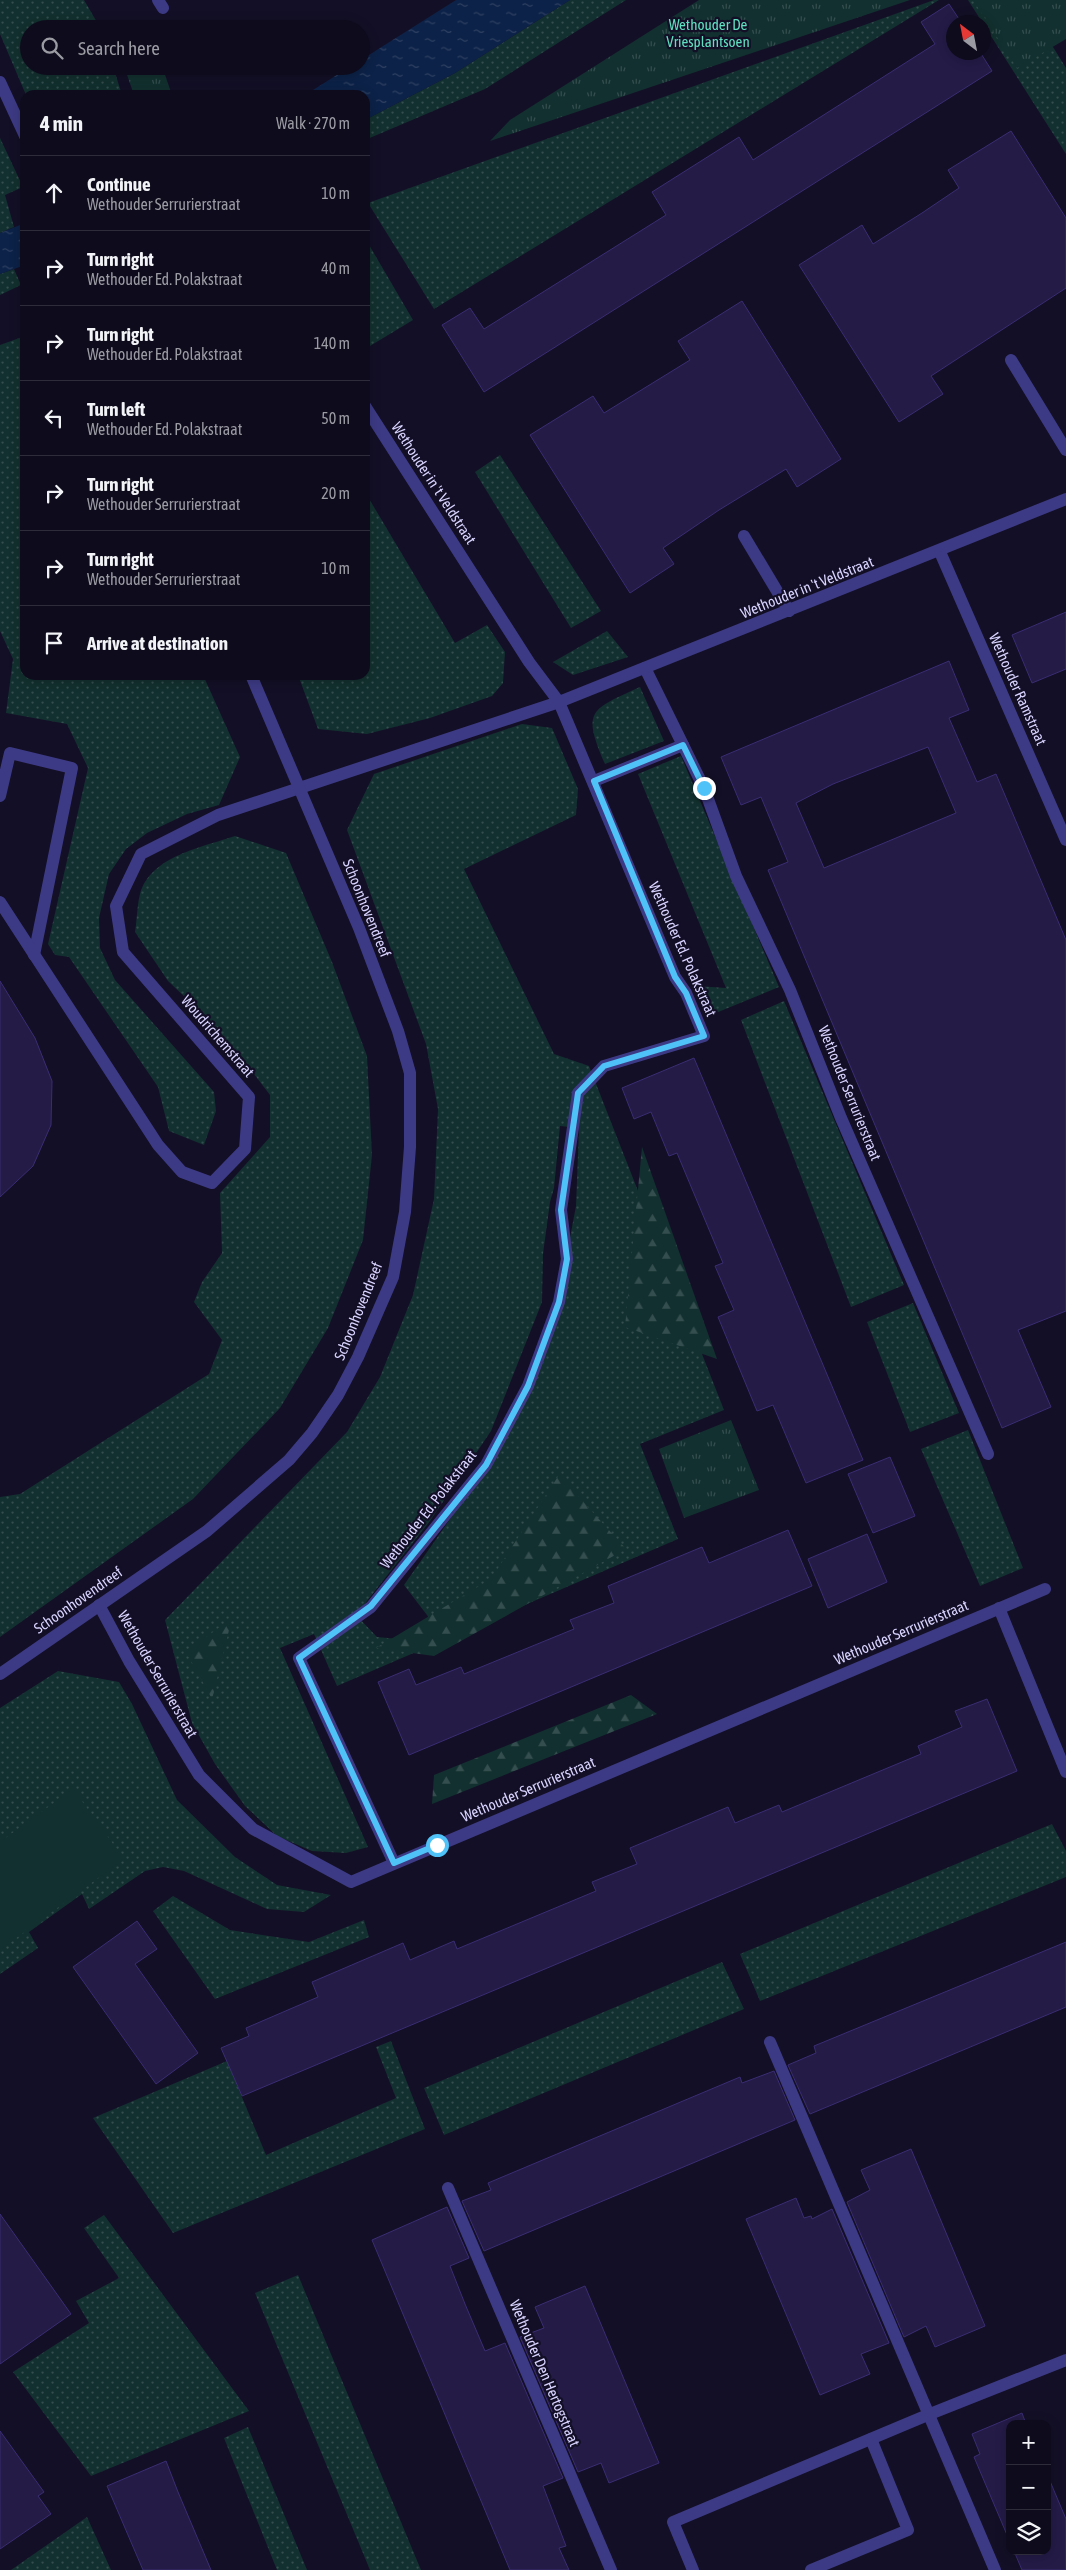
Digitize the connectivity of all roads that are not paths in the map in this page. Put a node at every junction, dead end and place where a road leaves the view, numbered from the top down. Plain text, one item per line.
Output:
1 (0, 82) edge
2 (20, 125) edge
3 (1011, 360) dead end
4 (370, 414) edge
5 (1066, 450) edge
6 (1066, 499) edge
7 (744, 536) dead end
8 (940, 552) junction
9 (789, 611) junction
10 (646, 668) junction
11 (253, 680) edge
12 (559, 702) junction
13 (683, 745) junction
14 (594, 781) junction
15 (298, 788) junction
16 (0, 796) edge
17 (1066, 840) edge
18 (0, 902) edge
19 (34, 955) junction
20 (988, 1454) dead end
21 (1045, 1589) dead end
22 (99, 1605) junction
23 (999, 1608) junction
24 (0, 1674) edge
25 (1066, 1772) edge
26 (394, 1863) junction
27 (770, 2042) dead end
28 (448, 2188) dead end
29 (1066, 2360) edge
30 (930, 2414) junction
31 (871, 2439) junction
32 (611, 2570) edge
33 (692, 2570) edge
34 (811, 2570) edge
35 (996, 2570) edge

1 - 2 street
3 - 5 street
4 - 12 street, Wethouder in 't Veldstraat
6 - 8 street, Wethouder in 't Veldstraat
7 - 9 street
8 - 9 street, Wethouder in 't Veldstraat
8 - 17 street, Wethouder Ramstraat
9 - 10 street, Wethouder in 't Veldstraat
10 - 12 street, Wethouder in 't Veldstraat
10 - 13 street, Wethouder Serrurierstraat
11 - 15 street, Schoonhovendreef
12 - 14 street, Wethouder Ed. Polakstraat
12 - 15 street, Wethouder in 't Veldstraat
13 - 14 street
13 - 20 street, Wethouder Serrurierstraat
14 - 26 street, Wethouder Ed. Polakstraat
15 - 19 street, Woudrichemstraat
15 - 22 street, Schoonhovendreef
16 - 19 street
18 - 19 street, Woudrichemstraat
21 - 23 street, Wethouder Serrurierstraat
22 - 24 street, Schoonhovendreef
22 - 26 street, Wethouder Serrurierstraat
23 - 25 street
23 - 26 street, Wethouder Serrurierstraat
27 - 30 street
28 - 32 street, Wethouder Den Hertogstraat
29 - 30 street
30 - 31 street
30 - 35 street
31 - 33 street
31 - 34 street

